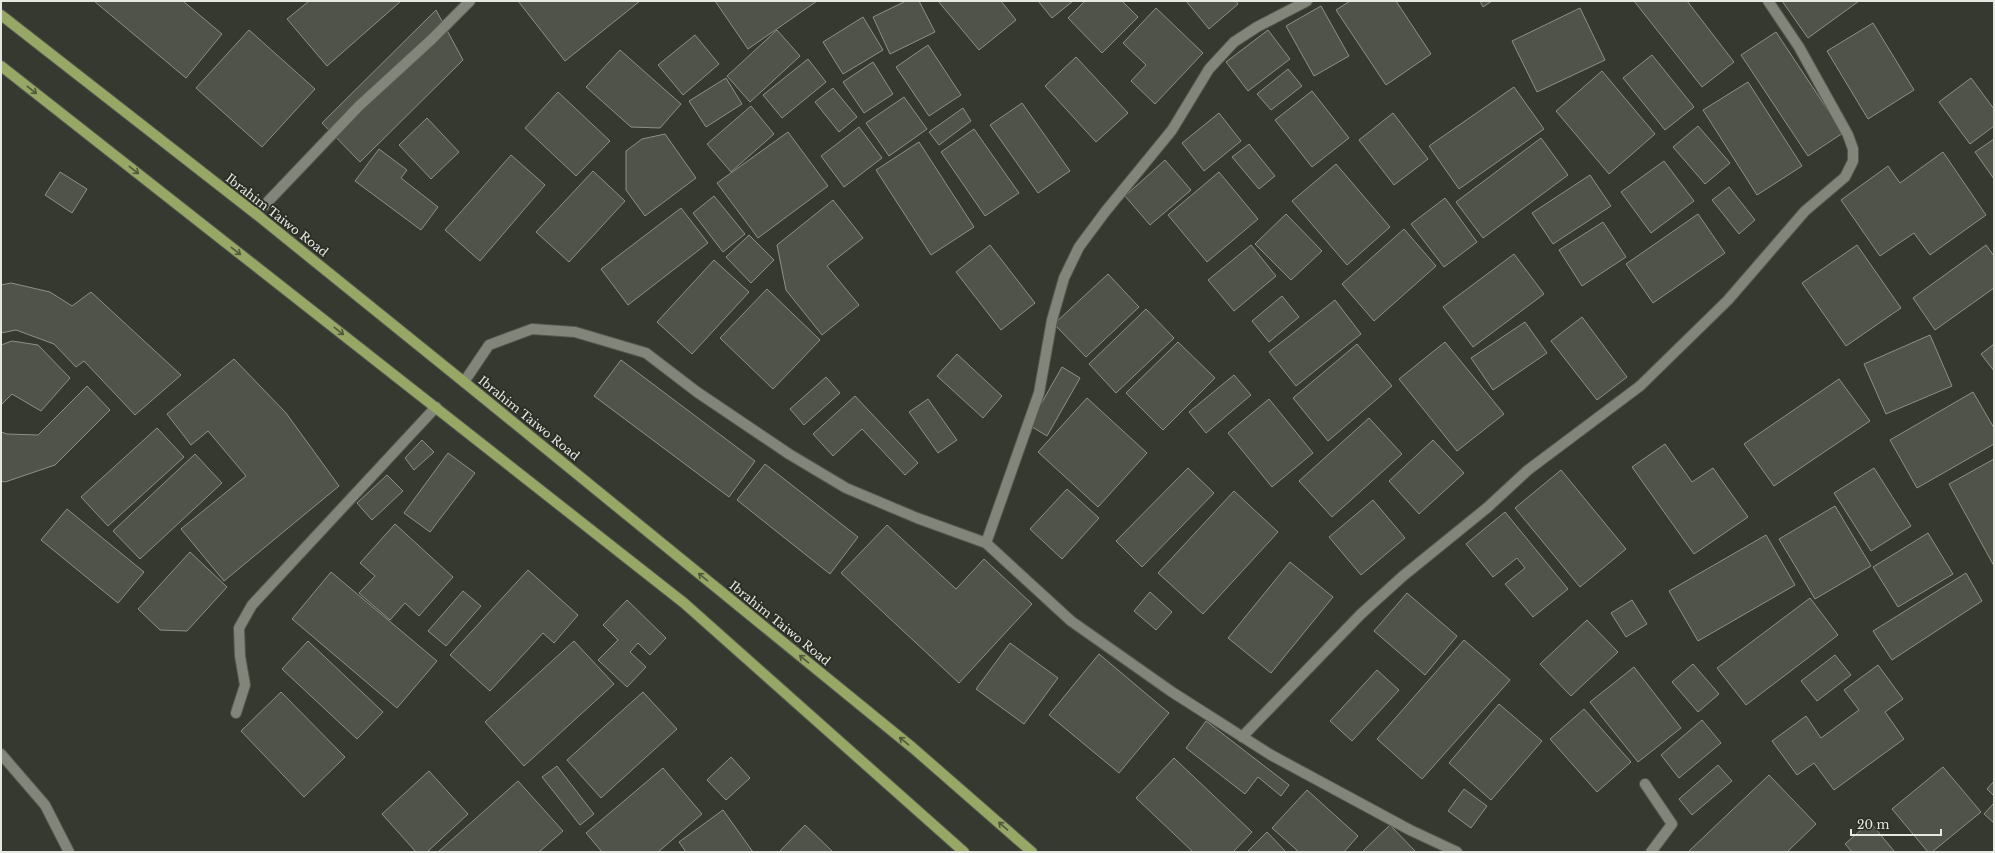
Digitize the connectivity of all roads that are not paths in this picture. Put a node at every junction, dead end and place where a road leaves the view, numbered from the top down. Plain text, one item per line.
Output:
1 (470, 1) edge
2 (1307, 1) edge
3 (1768, 1) edge
4 (1, 15) edge
5 (1, 66) edge
6 (256, 214) junction
7 (464, 382) junction
8 (436, 407) junction
9 (986, 543) junction
10 (236, 713) dead end
11 (1242, 737) junction
12 (1, 754) edge
13 (1645, 784) dead end
14 (69, 852) edge
15 (964, 852) edge
16 (1032, 852) edge
17 (1457, 852) edge
18 (1651, 852) edge

1 - 6 street
2 - 9 street
3 - 11 street
4 - 6 main road, Ibrahim Taiwo Road
5 -> 8 main road
6 - 7 main road, Ibrahim Taiwo Road
7 - 9 street
16 -> 7 main road, Ibrahim Taiwo Road
8 - 10 street
8 - 15 main road
9 - 11 street
11 - 17 street
12 - 14 street
13 - 18 street

